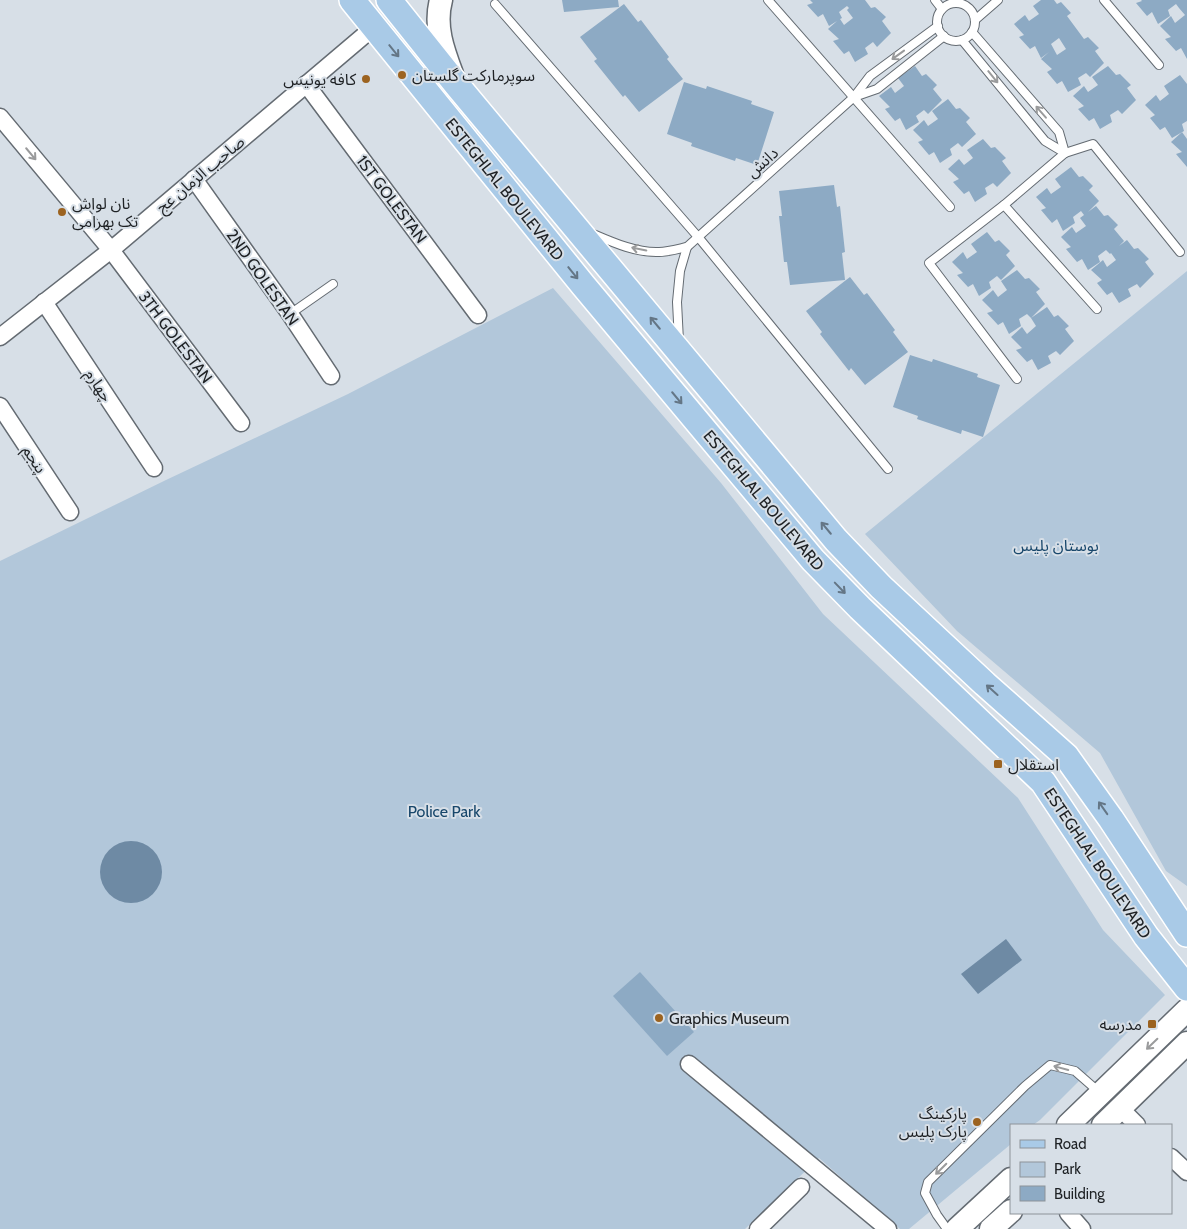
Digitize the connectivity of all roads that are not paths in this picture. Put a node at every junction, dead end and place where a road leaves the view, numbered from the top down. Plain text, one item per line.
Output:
1 (352, 0) edge
2 (389, 0) edge
3 (441, 0) edge
4 (768, 0) edge
5 (935, 0) edge
6 (973, 0) edge
7 (998, 0) edge
8 (1104, 0) edge
9 (951, 2) edge
10 (495, 4) dead end
11 (964, 5) junction
12 (942, 9) junction
13 (974, 20) junction
14 (374, 26) junction
15 (938, 26) junction
16 (972, 32) junction
17 (944, 36) junction
18 (962, 40) junction
19 (1159, 65) dead end
20 (306, 84) junction
21 (456, 84) junction
22 (854, 97) junction
23 (0, 117) edge
24 (1065, 153) junction
25 (194, 179) junction
26 (1004, 205) junction
27 (950, 207) dead end
28 (573, 225) junction
29 (699, 238) junction
30 (687, 247) junction
31 (111, 250) junction
32 (1180, 252) dead end
33 (333, 284) dead end
34 (44, 302) junction
35 (1097, 309) dead end
36 (290, 314) junction
37 (478, 315) dead end
38 (0, 337) edge
39 (680, 353) junction
40 (331, 376) dead end
41 (1017, 379) dead end
42 (0, 406) edge
43 (241, 424) dead end
44 (154, 468) dead end
45 (888, 469) dead end
46 (70, 512) dead end
47 (1130, 849) junction
48 (1187, 908) edge
49 (1187, 934) edge
50 (1187, 988) edge
51 (1187, 1010) edge
52 (1187, 1043) edge
53 (689, 1064) dead end
54 (1101, 1094) junction
55 (1120, 1108) junction
56 (1069, 1124) edge
57 (1104, 1124) edge
58 (1136, 1124) edge
59 (1172, 1158) edge
60 (1187, 1172) edge
61 (1010, 1180) edge
62 (801, 1187) dead end
63 (1010, 1212) edge
64 (1069, 1214) edge
65 (758, 1229) edge
66 (888, 1229) edge
67 (947, 1229) edge
68 (956, 1229) edge
69 (991, 1229) edge
70 (1082, 1229) edge

1 - 14 main road, ESTEGHLAL BOULEVARD
2 - 21 main road, ESTEGHLAL BOULEVARD
3 - 21 main road
4 - 22 lane
5 - 12 lane
6 - 11 lane
7 - 13 lane
8 - 19 lane
9 - 11 lane
9 - 12 lane
10 - 29 lane
11 - 13 lane
12 - 15 lane
13 - 16 lane
14 - 20 street, صاحب الزمان عج
14 -> 50 main road, ESTEGHLAL BOULEVARD
15 - 17 lane
15 -> 22 lane, دانش
16 - 18 lane
24 -> 16 lane
17 - 18 lane
17 - 22 lane, دانش
18 -> 24 lane
20 - 25 street, صاحب الزمان عج
20 - 37 street, 1ST GOLESTAN
21 - 28 main road, ESTEGHLAL BOULEVARD
22 - 27 lane
22 - 29 lane, دانش
23 -> 31 street, 3TH GOLESTAN
24 - 26 lane
24 - 32 lane
25 - 31 street, صاحب الزمان عج
25 - 36 street, 2ND GOLESTAN
26 - 35 lane
26 - 41 lane
30 -> 28 lane
39 -> 28 main road, ESTEGHLAL BOULEVARD
29 - 30 lane, دانش
29 - 45 lane
30 - 39 lane
31 - 34 street, صاحب الزمان عج
31 - 43 street, 3TH GOLESTAN
33 - 36 lane
34 - 38 street, صاحب الزمان عج
34 - 44 street, چهارم
36 - 40 street, 2ND GOLESTAN
47 -> 39 main road, ESTEGHLAL BOULEVARD
42 - 46 street, پنجم
47 - 48 main road
47 - 49 main road, ESTEGHLAL BOULEVARD
51 -> 54 main road
52 - 55 main road
53 - 66 street
54 - 56 main road
54 -> 67 lane
55 - 57 main road
55 - 58 street
59 - 60 street
61 - 68 main road
62 - 65 street
63 - 69 main road
64 - 70 street

